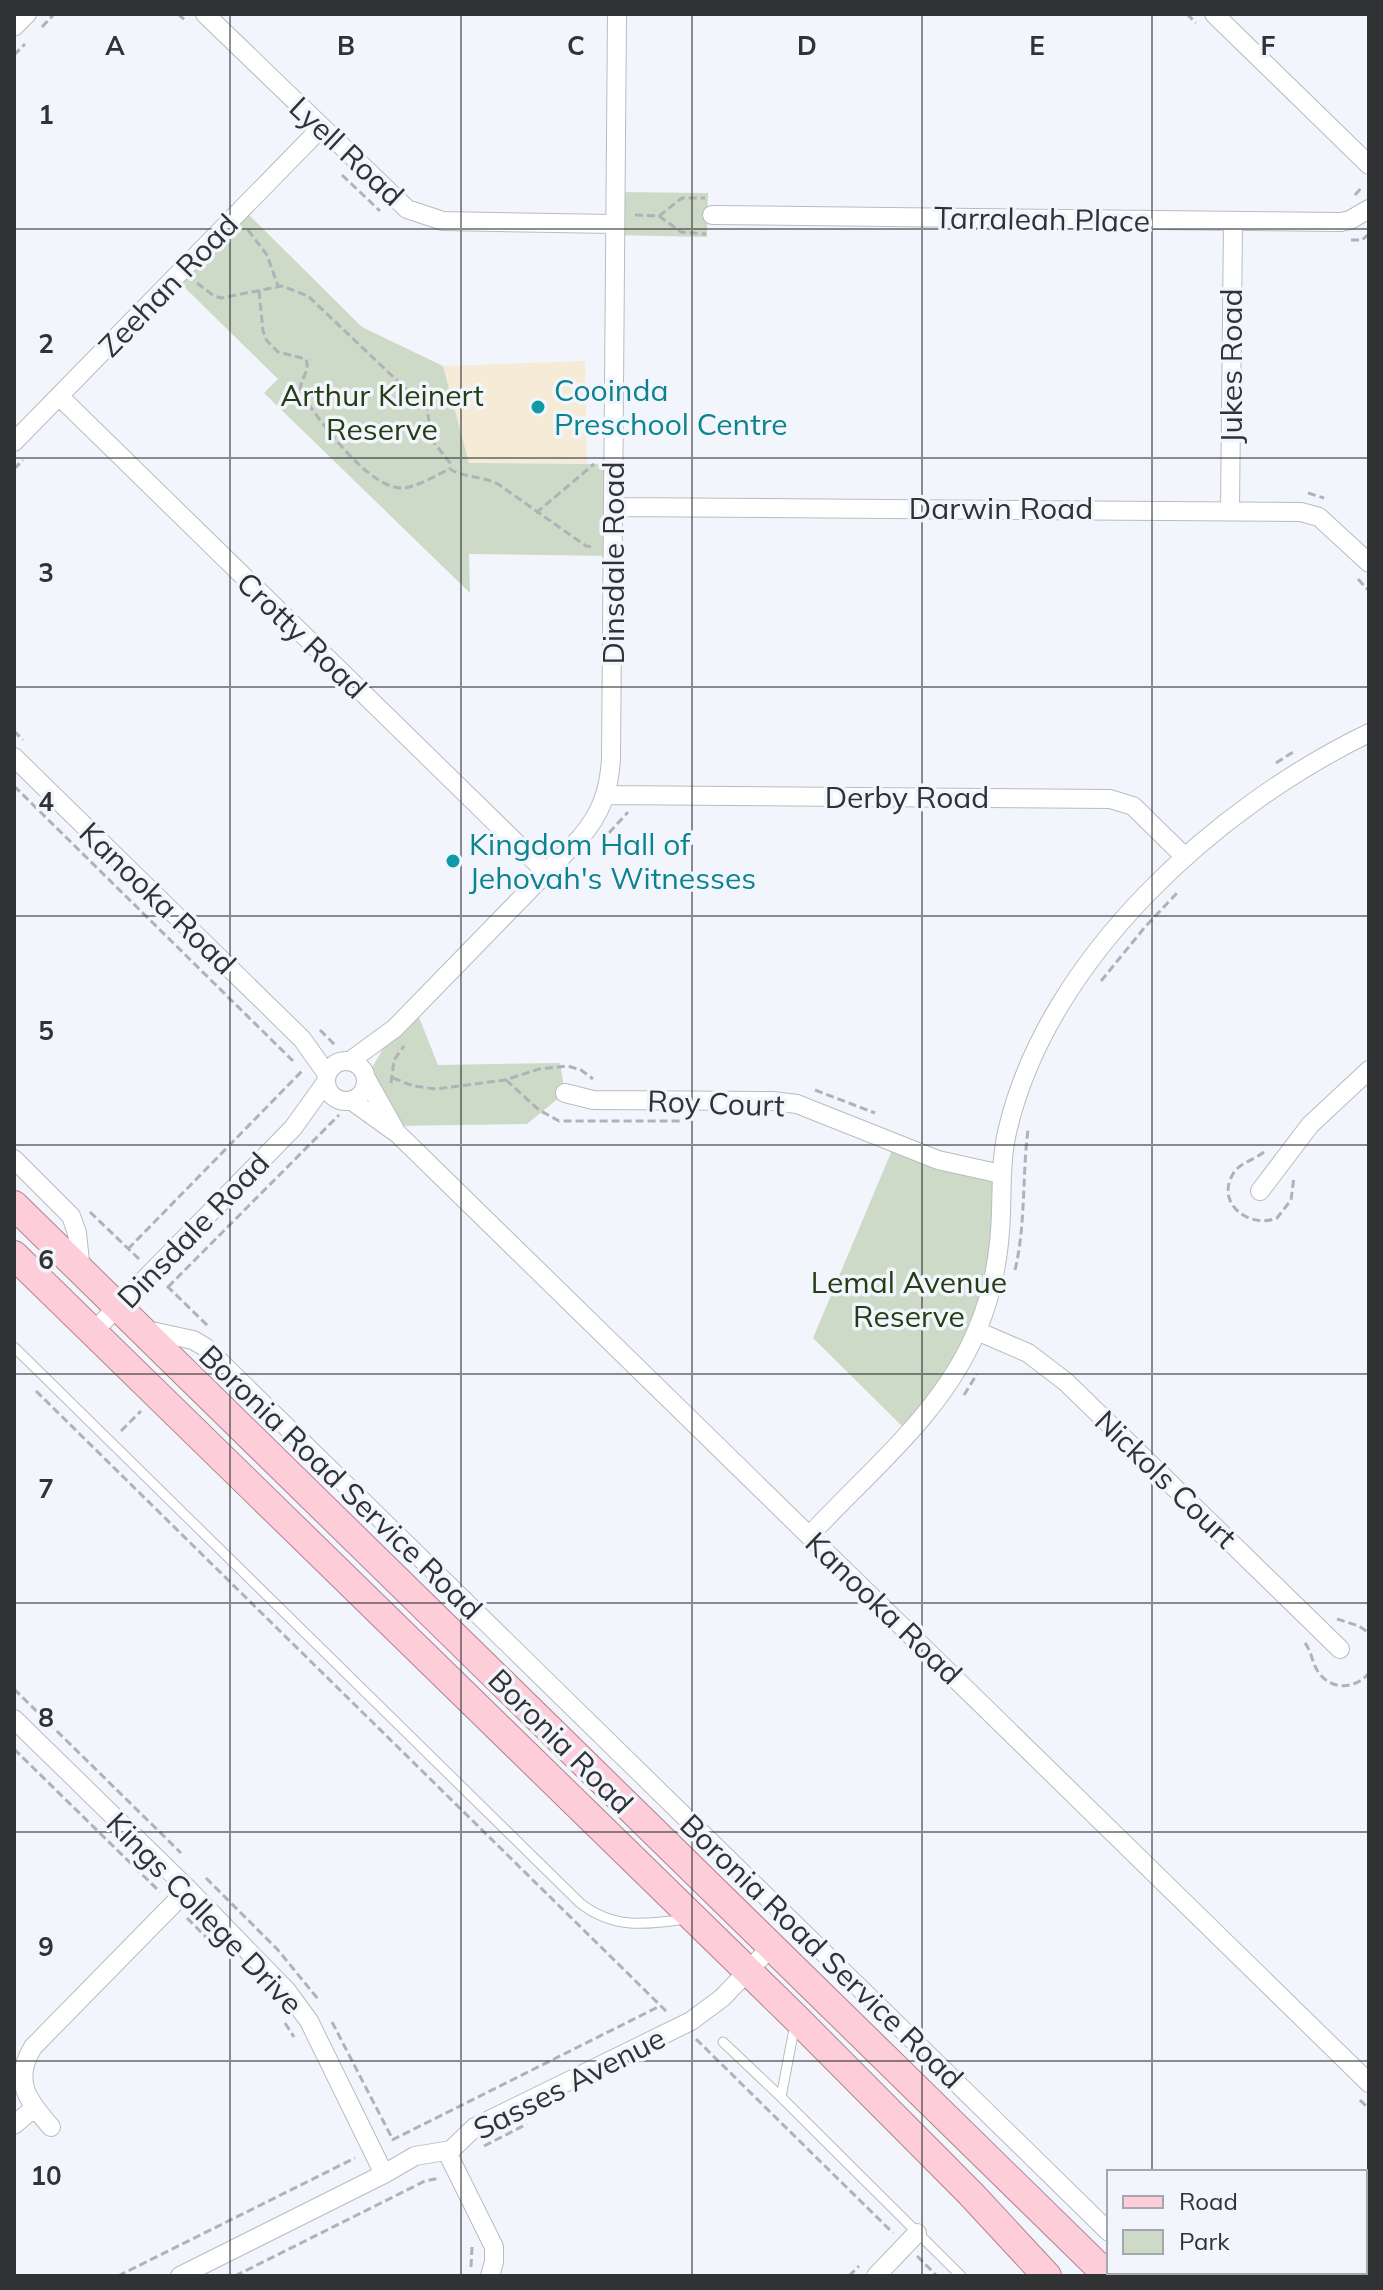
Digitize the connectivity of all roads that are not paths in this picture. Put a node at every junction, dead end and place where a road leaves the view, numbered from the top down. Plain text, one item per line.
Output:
1 (27, 14) edge
2 (205, 14) edge
3 (617, 14) edge
4 (1214, 14) edge
5 (14, 27) edge
6 (321, 128) junction
7 (1369, 165) edge
8 (1368, 200) edge
9 (712, 215) dead end
10 (1233, 222) junction
11 (614, 224) junction
12 (59, 396) junction
13 (14, 442) edge
14 (613, 507) junction
15 (1230, 509) junction
16 (1361, 569) edge
17 (1369, 733) edge
18 (14, 757) edge
19 (607, 795) junction
20 (1185, 857) junction
21 (546, 872) junction
22 (395, 1028) junction
23 (335, 1070) junction
24 (1369, 1070) edge
25 (371, 1079) junction
26 (565, 1093) dead end
27 (345, 1104) junction
28 (293, 1128) junction
29 (398, 1134) junction
30 (14, 1159) edge
31 (1001, 1174) junction
32 (1260, 1191) dead end
33 (14, 1205) edge
34 (14, 1255) edge
35 (81, 1271) junction
36 (118, 1307) junction
37 (142, 1329) junction
38 (977, 1331) junction
39 (93, 1332) junction
40 (14, 1347) edge
41 (810, 1535) junction
42 (1340, 1649) dead end
43 (14, 1719) edge
44 (188, 1889) junction
45 (692, 1918) junction
46 (771, 1947) junction
47 (747, 1971) junction
48 (796, 2018) junction
49 (723, 2042) dead end
50 (1369, 2083) edge
51 (781, 2097) junction
52 (34, 2108) junction
53 (14, 2125) edge
54 (51, 2127) dead end
55 (447, 2152) junction
56 (384, 2174) junction
57 (1107, 2230) edge
58 (917, 2233) junction
59 (180, 2276) edge
60 (490, 2276) edge
61 (876, 2276) edge
62 (961, 2276) edge
63 (1047, 2276) edge
64 (1108, 2276) edge

1 - 5 street
2 - 6 street, Lyell Road
3 - 11 street, Dinsdale Road
4 - 7 street
6 - 11 street, Lyell Road
6 - 12 street, Zeehan Road
8 - 10 street, Tarraleah Place
9 - 10 street, Tarraleah Place
10 - 15 street, Jukes Road
11 - 14 street, Dinsdale Road
12 - 13 street, Zeehan Road
12 - 21 street, Crotty Road
14 - 15 street, Darwin Road
14 - 19 street, Dinsdale Road
15 - 16 street, Darwin Road
17 - 20 street
18 - 23 street, Kanooka Road
19 - 20 street, Derby Road
19 - 21 street, Dinsdale Road
20 - 31 street
21 - 22 street, Dinsdale Road
22 - 23 street, Dinsdale Road
22 - 25 street, Dinsdale Road
23 - 25 street
23 - 27 street
23 - 28 street, Dinsdale Road
24 - 32 street
25 - 27 street
25 - 29 street, Kanooka Road
26 - 31 street, Roy Court
27 - 28 street, Dinsdale Road
27 - 29 street, Kanooka Road
28 - 36 street, Dinsdale Road
29 - 41 street, Kanooka Road
30 - 35 street
31 - 38 street
33 - 35 main road, Boronia Road
34 - 39 main road, Boronia Road
35 - 36 main road, Boronia Road
36 - 37 main road, Boronia Road
36 - 39 street, Dinsdale Road
37 - 46 main road, Boronia Road
37 - 57 street, Boronia Road Service Road
38 - 41 street
38 - 42 street, Nickols Court
39 - 45 main road, Boronia Road
40 - 45 lane
41 - 50 street, Kanooka Road
43 - 44 street, Kings College Drive
44 - 52 street
44 - 56 street, Kings College Drive
45 - 47 main road, Boronia Road
46 - 47 street, Sasses Avenue
46 - 64 main road, Boronia Road
47 - 48 main road, Boronia Road
47 - 55 street, Sasses Avenue
48 - 51 lane
48 - 63 main road, Boronia Road
49 - 51 lane
51 - 58 lane
52 - 53 street
52 - 54 street
55 - 56 street, Sasses Avenue
55 - 60 street
56 - 59 street, Sasses Avenue
58 - 61 street
58 - 62 lane

